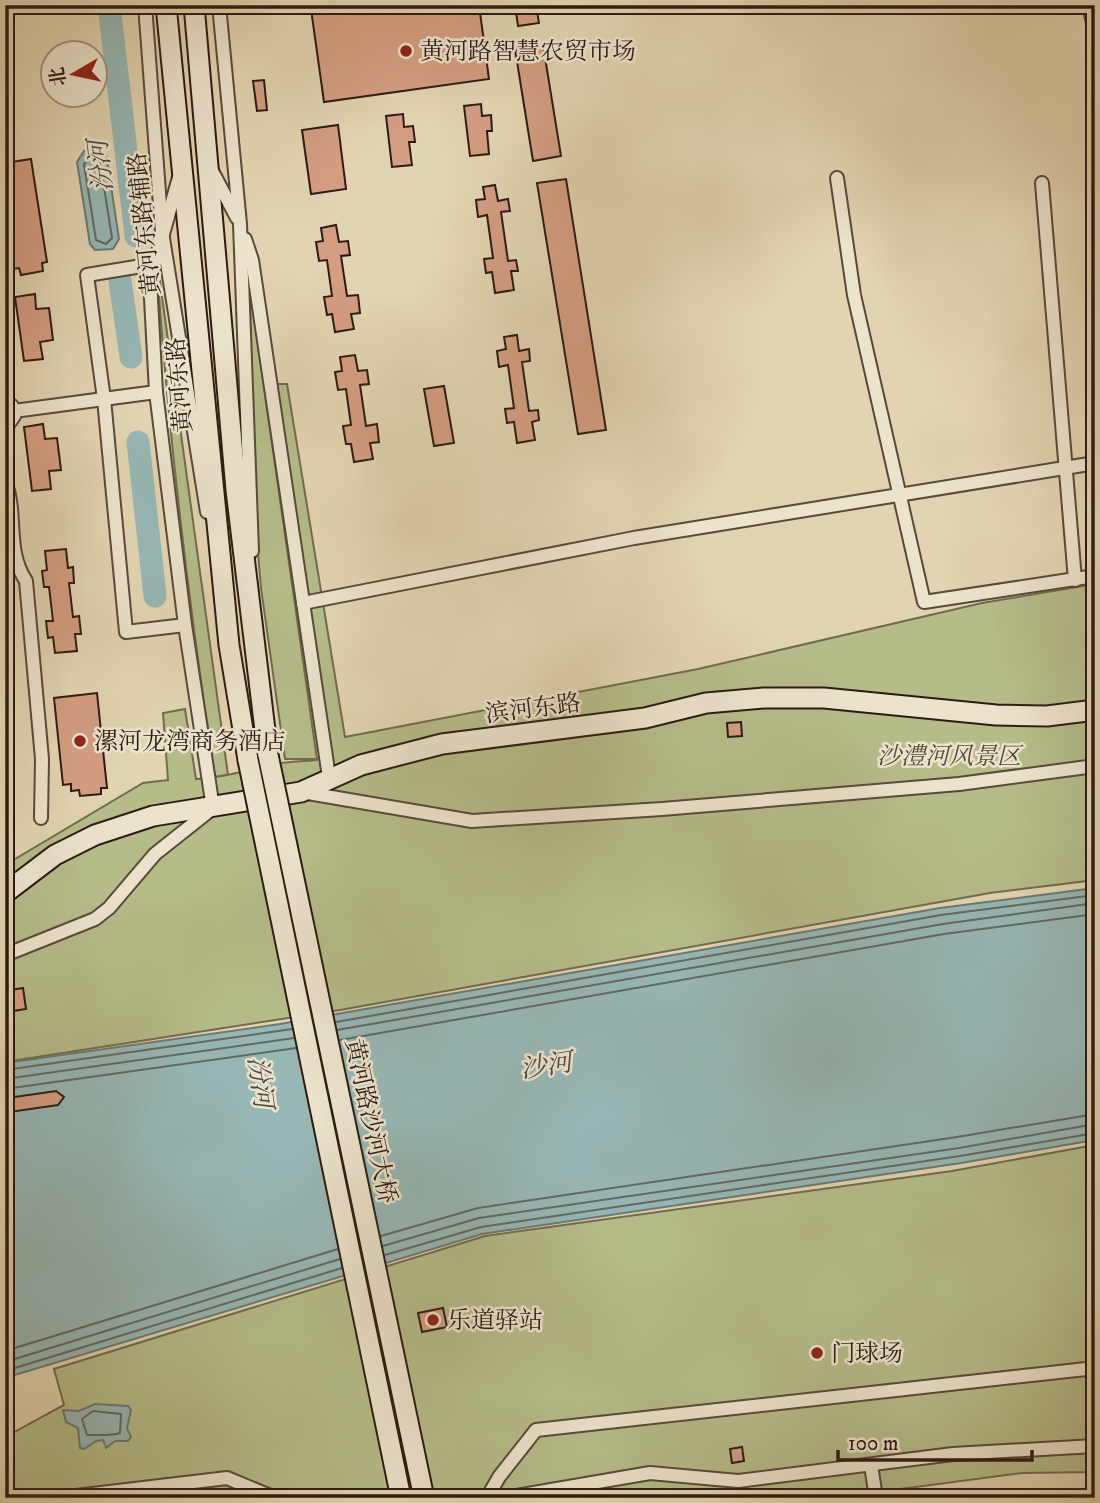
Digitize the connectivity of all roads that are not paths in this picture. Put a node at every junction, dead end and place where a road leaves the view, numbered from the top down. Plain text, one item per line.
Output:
1 (145, 5) edge
2 (166, 5) edge
3 (194, 5) edge
4 (219, 5) edge
5 (1089, 5) edge
6 (1095, 33) edge
7 (207, 161) junction
8 (183, 164) junction
9 (837, 178) dead end
10 (1042, 183) dead end
11 (240, 224) junction
12 (162, 232) junction
13 (153, 264) junction
14 (156, 392) junction
15 (104, 399) junction
16 (5, 400) edge
17 (14, 411) junction
18 (5, 429) edge
19 (1095, 463) edge
20 (1066, 467) junction
21 (5, 481) edge
22 (897, 493) junction
23 (1095, 576) edge
24 (1075, 580) junction
25 (303, 603) junction
26 (185, 625) junction
27 (229, 645) junction
28 (255, 646) junction
29 (1095, 710) edge
30 (268, 755) joint
31 (248, 760) joint
32 (1095, 766) edge
33 (329, 777) junction
34 (301, 792) junction
35 (213, 808) junction
36 (41, 818) dead end
37 (5, 893) edge
38 (5, 955) edge
39 (1095, 1368) edge
40 (1095, 1446) edge
41 (871, 1465) junction
42 (59, 1498) edge
43 (275, 1498) edge
44 (401, 1498) edge
45 (424, 1498) edge
46 (487, 1498) edge
47 (505, 1498) edge
48 (876, 1498) edge

1 - 12 street, 黄河东路辅路
2 - 8 main road, 黄河东路
3 - 7 main road, 黄河东路
4 - 11 street
5 - 6 street
7 - 11 street
7 - 28 main road, 黄河东路
8 - 12 street
8 - 27 main road, 黄河东路
9 - 22 street
10 - 20 street
11 - 25 street
11 - 28 street
12 - 13 street
12 - 27 street, 黄河东路辅路
13 - 14 street
13 - 15 street
14 - 15 street
14 - 26 street
15 - 17 street
15 - 26 street
16 - 17 street
17 - 18 street
19 - 20 street
20 - 22 street
20 - 24 street
21 - 36 street
22 - 24 street
22 - 25 street
23 - 24 street
25 - 33 street
26 - 35 street
27 - 31 main road, 黄河东路
28 - 30 main road, 黄河东路
29 - 33 main road, 滨河东路
30 - 45 main road, 黄河路沙河大桥, bridge
31 - 44 main road, 黄河路沙河大桥, bridge
32 - 34 street
33 - 34 main road, 滨河东路
34 - 35 main road, 滨河东路
35 - 37 main road, 滨河东路
35 - 38 street
39 - 46 street
40 - 41 street
41 - 47 street
41 - 48 street
42 - 43 street

